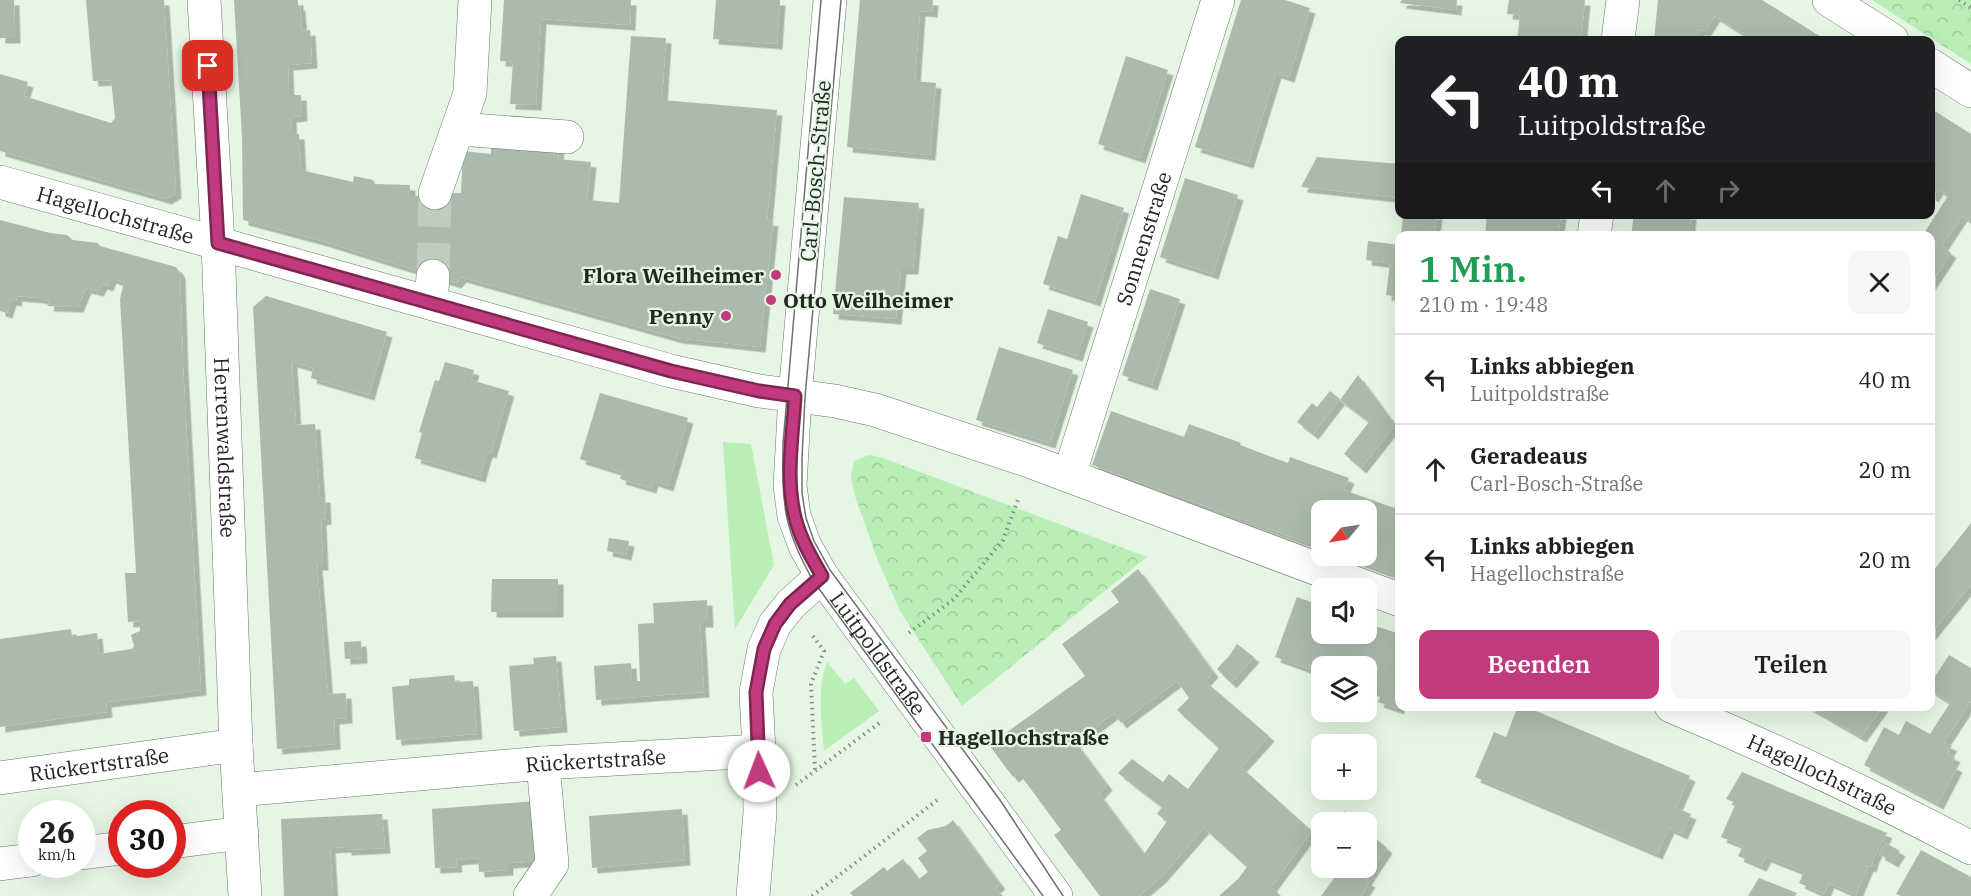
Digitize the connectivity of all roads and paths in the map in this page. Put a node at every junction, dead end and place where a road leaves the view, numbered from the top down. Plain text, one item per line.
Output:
1 (204, 0) edge
2 (476, 0) edge
3 (830, 0) edge
4 (1218, 0) edge
5 (1623, 0) edge
6 (1829, 0) edge
7 (1959, 0) edge
8 (1971, 8) edge
9 (1618, 36) edge
10 (1886, 36) edge
11 (1935, 68) edge
12 (1971, 91) edge
13 (458, 129) junction
14 (567, 137) dead end
15 (0, 182) edge
16 (435, 193) tunnel mouth
17 (218, 243) junction
18 (795, 396) junction
19 (1032, 462) junction
20 (1069, 476) junction
21 (790, 486) joint
22 (822, 576) junction
23 (1395, 598) edge
24 (790, 604) junction
25 (900, 639) dead end
26 (1683, 711) edge
27 (888, 717) dead end
28 (236, 745) junction
29 (759, 751) junction
30 (543, 763) junction
31 (815, 770) junction
32 (0, 778) edge
33 (239, 790) junction
34 (941, 797) dead end
35 (760, 813) junction
36 (242, 833) junction
37 (186, 840) edge
38 (1971, 848) edge
39 (18, 862) edge
40 (0, 864) edge
41 (245, 896) edge
42 (530, 896) edge
43 (753, 896) edge
44 (812, 896) edge
45 (1056, 896) edge

1 - 17 street, Herrenwaldstraße
2 - 13 street
3 - 18 street, Carl-Bosch-Straße
4 - 20 street, Sonnenstraße
5 - 9 street
6 - 10 street
7 - 8 path
11 - 12 street
13 - 14 street
13 - 16 street
15 - 17 street, Hagellochstraße
17 - 18 street, Hagellochstraße
17 - 28 street, Herrenwaldstraße
18 - 19 street, Hagellochstraße
18 - 21 street, Carl-Bosch-Straße
19 - 20 street, Hagellochstraße
19 - 25 path
20 - 23 street, Hagellochstraße
21 - 22 street, Luitpoldstraße
22 - 24 street
22 - 45 street, Luitpoldstraße
24 - 29 street
24 - 31 path
26 - 38 street, Hagellochstraße
27 - 31 path
28 - 32 street, Rückertstraße
28 - 33 street, Herrenwaldstraße
29 - 30 street, Rückertstraße
29 - 35 street
30 - 33 street, Rückertstraße
30 - 42 street
31 - 35 path
33 - 36 street, Herrenwaldstraße
34 - 44 path
35 - 43 street
36 - 37 street
36 - 41 street, Herrenwaldstraße
39 - 40 street

